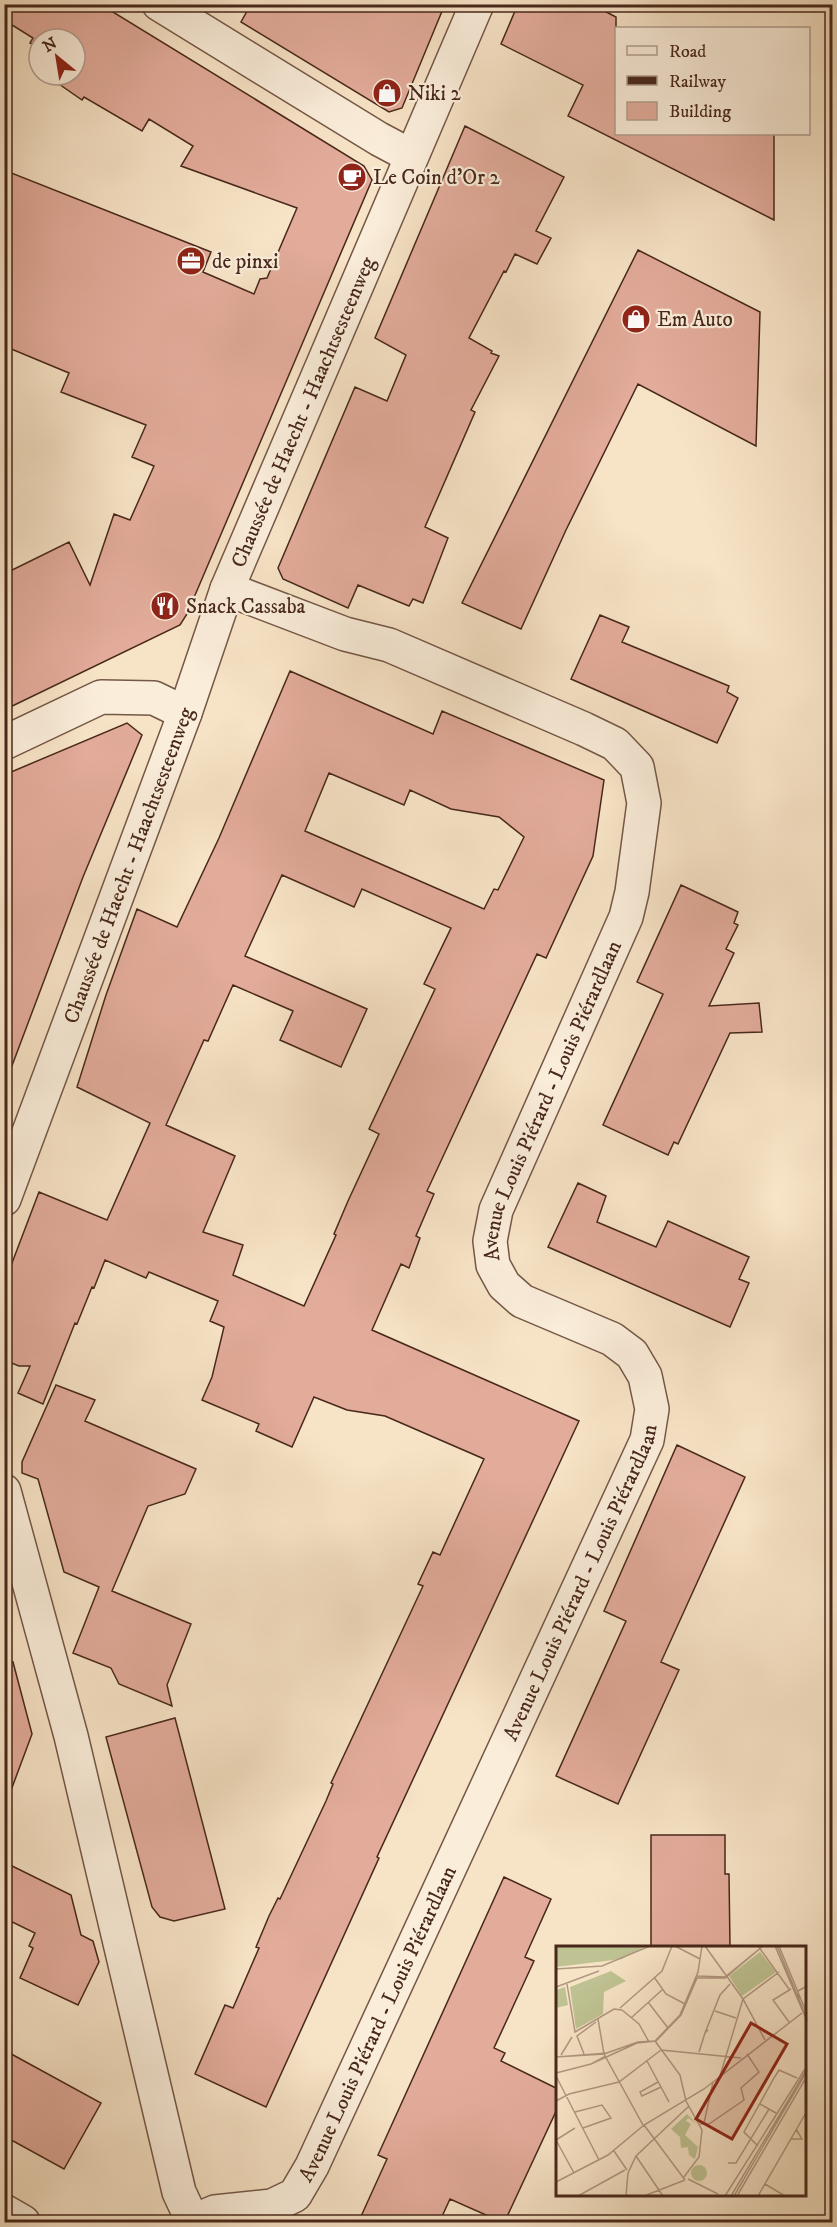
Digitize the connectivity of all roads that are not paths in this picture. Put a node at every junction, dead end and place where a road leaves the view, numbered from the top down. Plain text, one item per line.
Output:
1 (159, 4) edge
2 (477, 4) edge
3 (411, 156) junction
4 (227, 589) junction
5 (185, 713) junction
6 (4, 743) edge
7 (4, 1199) edge
8 (4, 1491) edge
9 (4, 2211) edge
10 (192, 2222) edge
11 (23, 2223) edge

1 - 3 street
2 - 3 street, Chaussée de Haecht - Haachtsesteenweg
3 - 4 street, Chaussée de Haecht - Haachtsesteenweg
4 - 5 street, Chaussée de Haecht - Haachtsesteenweg
4 - 10 street, Avenue Louis Piérard - Louis Piérardlaan
5 - 6 street
5 - 7 street, Chaussée de Haecht - Haachtsesteenweg
8 - 10 street
9 - 11 street

